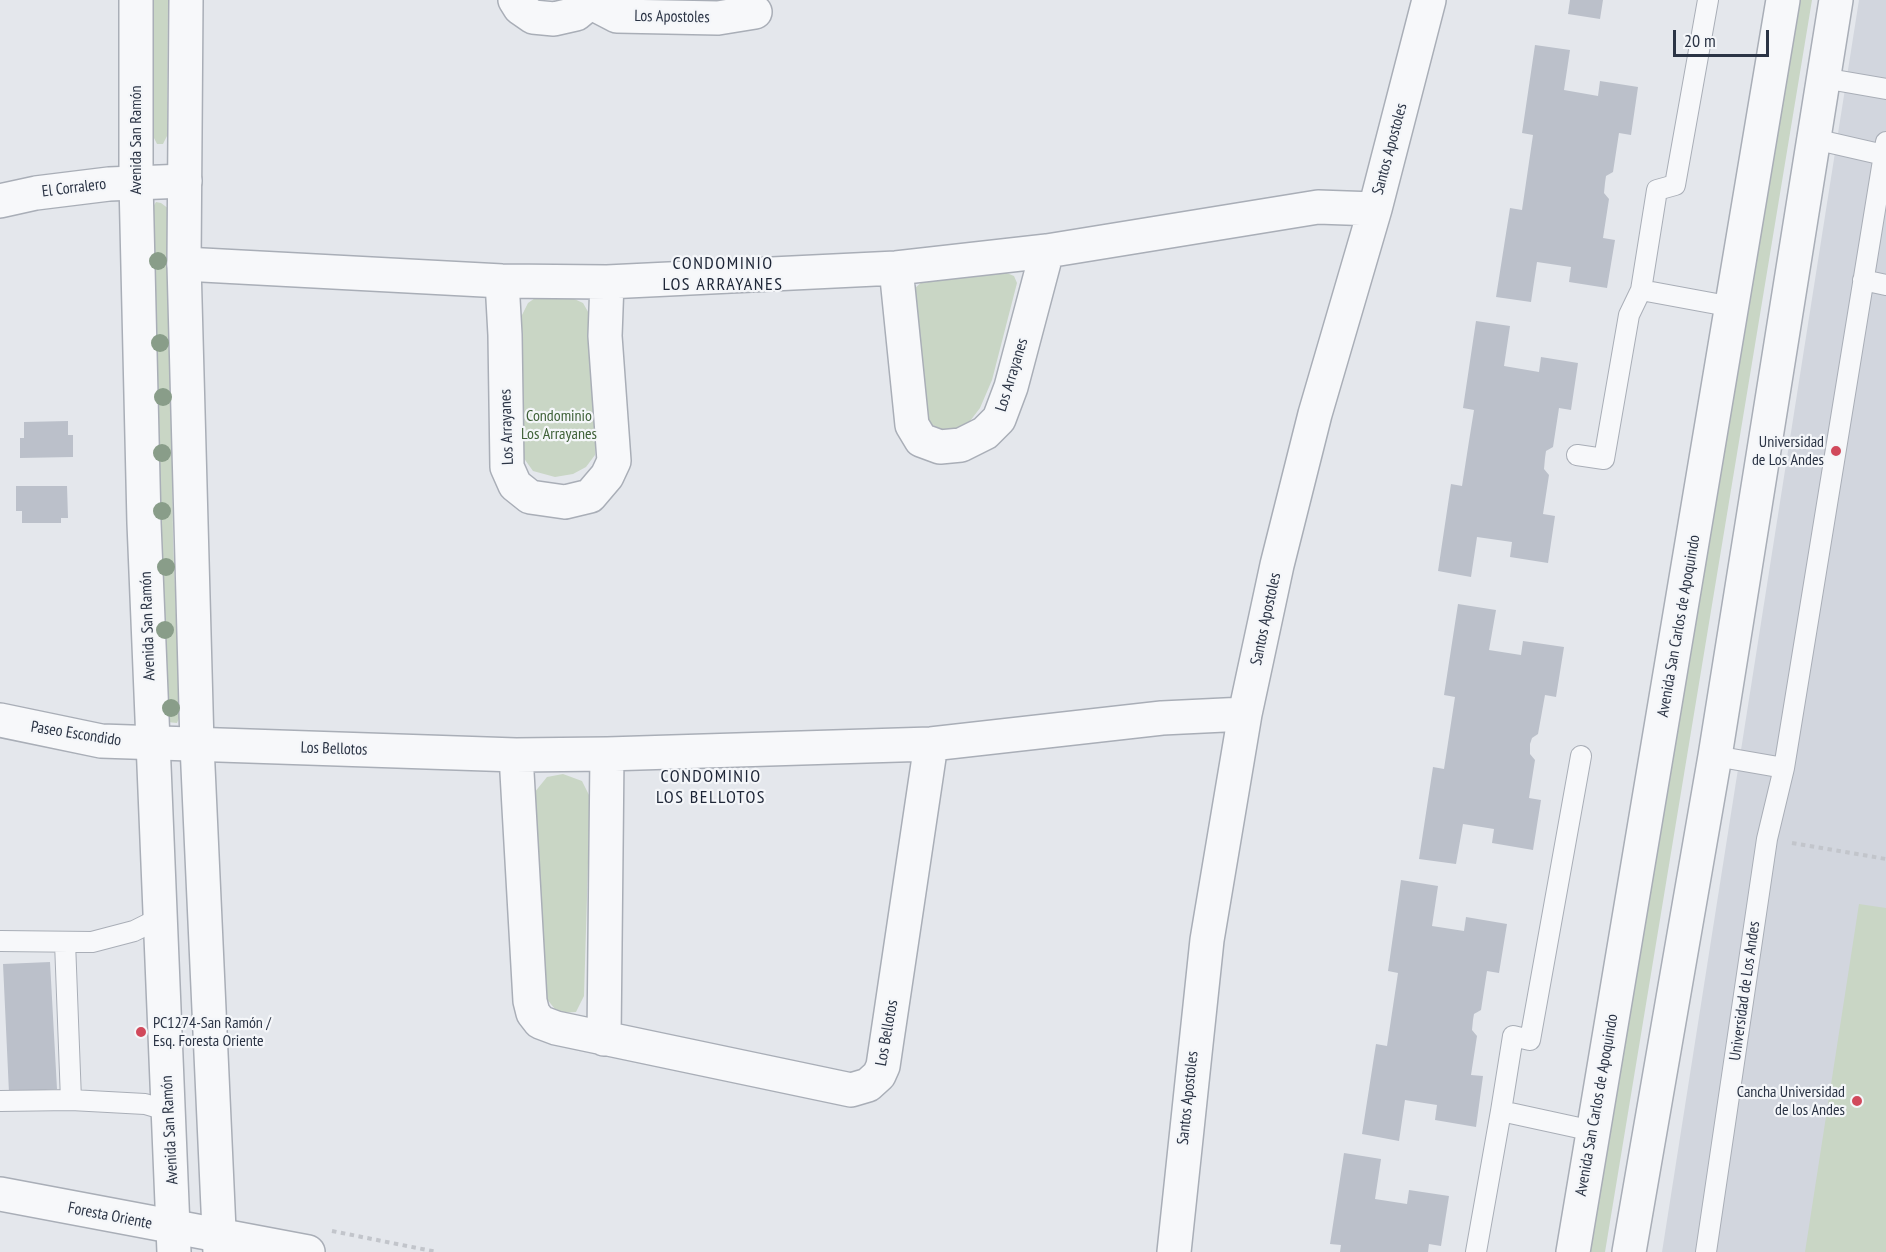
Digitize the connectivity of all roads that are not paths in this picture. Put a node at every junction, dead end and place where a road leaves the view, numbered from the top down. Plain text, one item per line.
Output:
1 (136, 0) edge
2 (186, 0) edge
3 (515, 0) edge
4 (1429, 0) edge
5 (1708, 0) edge
6 (1783, 0) edge
7 (1836, 0) edge
8 (592, 1) edge
9 (755, 12) dead end
10 (1823, 78) junction
11 (1886, 89) edge
12 (1814, 139) junction
13 (1885, 148) edge
14 (185, 181) junction
15 (136, 182) junction
16 (0, 201) edge
17 (1375, 209) junction
18 (1047, 251) junction
19 (184, 264) junction
20 (896, 268) junction
21 (502, 280) junction
22 (1863, 280) junction
23 (607, 282) junction
24 (1886, 285) edge
25 (1641, 290) junction
26 (1733, 307) junction
27 (1577, 455) dead end
28 (1245, 714) junction
29 (0, 720) edge
30 (152, 743) junction
31 (931, 744) junction
32 (196, 745) junction
33 (516, 754) junction
34 (607, 754) junction
35 (1581, 756) dead end
36 (1715, 756) junction
37 (1784, 768) junction
38 (160, 918) junction
39 (0, 941) edge
40 (65, 942) junction
41 (604, 1039) junction
42 (71, 1100) junction
43 (0, 1101) edge
44 (169, 1111) junction
45 (1501, 1111) junction
46 (1593, 1131) junction
47 (0, 1194) edge
48 (174, 1240) edge
49 (220, 1244) edge
50 (1577, 1248) edge
51 (1628, 1251) edge
52 (308, 1252) edge
53 (1174, 1252) edge
54 (1476, 1252) edge
55 (1706, 1252) edge

1 - 15 street, Avenida San Ramón
2 - 14 street
3 - 8 street, Los Apostoles
4 - 17 street, Santos Apostoles
5 - 25 lane
6 - 26 street, Avenida San Carlos de Apoquindo
7 - 10 street
8 - 9 street, Los Apostoles
10 - 11 lane
10 - 12 street
12 - 13 lane
12 - 36 street
13 - 22 lane, Universidad de Los Andes
14 - 15 street, El Corralero
14 - 19 street
15 - 16 street, El Corralero
15 - 30 street, Avenida San Ramón
17 - 18 street
17 - 28 street, Santos Apostoles
18 - 20 street
18 - 20 street, Los Arrayanes
19 - 21 street
19 - 32 street
20 - 23 street
21 - 23 street
21 - 23 street, Los Arrayanes
22 - 24 lane
22 - 37 lane, Universidad de Los Andes
25 - 26 lane
25 - 27 lane
26 - 46 street, Avenida San Carlos de Apoquindo
28 - 31 street, Los Bellotos
28 - 53 street, Santos Apostoles
29 - 30 street, Paseo Escondido
30 - 32 street, Los Bellotos
30 - 38 street, Avenida San Ramón
31 - 34 street, Los Bellotos
31 - 41 street, Los Bellotos
32 - 33 street, Los Bellotos
32 - 49 street
33 - 34 street, Los Bellotos
33 - 41 street, Los Bellotos
34 - 41 street
35 - 45 lane
36 - 37 lane
36 - 51 street
37 - 55 lane, Universidad de Los Andes
38 - 40 lane
38 - 44 street, Avenida San Ramón
39 - 40 lane
40 - 42 lane
42 - 43 lane
42 - 44 lane
44 - 48 street, Avenida San Ramón
45 - 46 lane
45 - 54 lane
46 - 50 street, Avenida San Carlos de Apoquindo
47 - 48 street, Foresta Oriente
48 - 49 street, Foresta Oriente
49 - 52 street, Foresta Oriente

